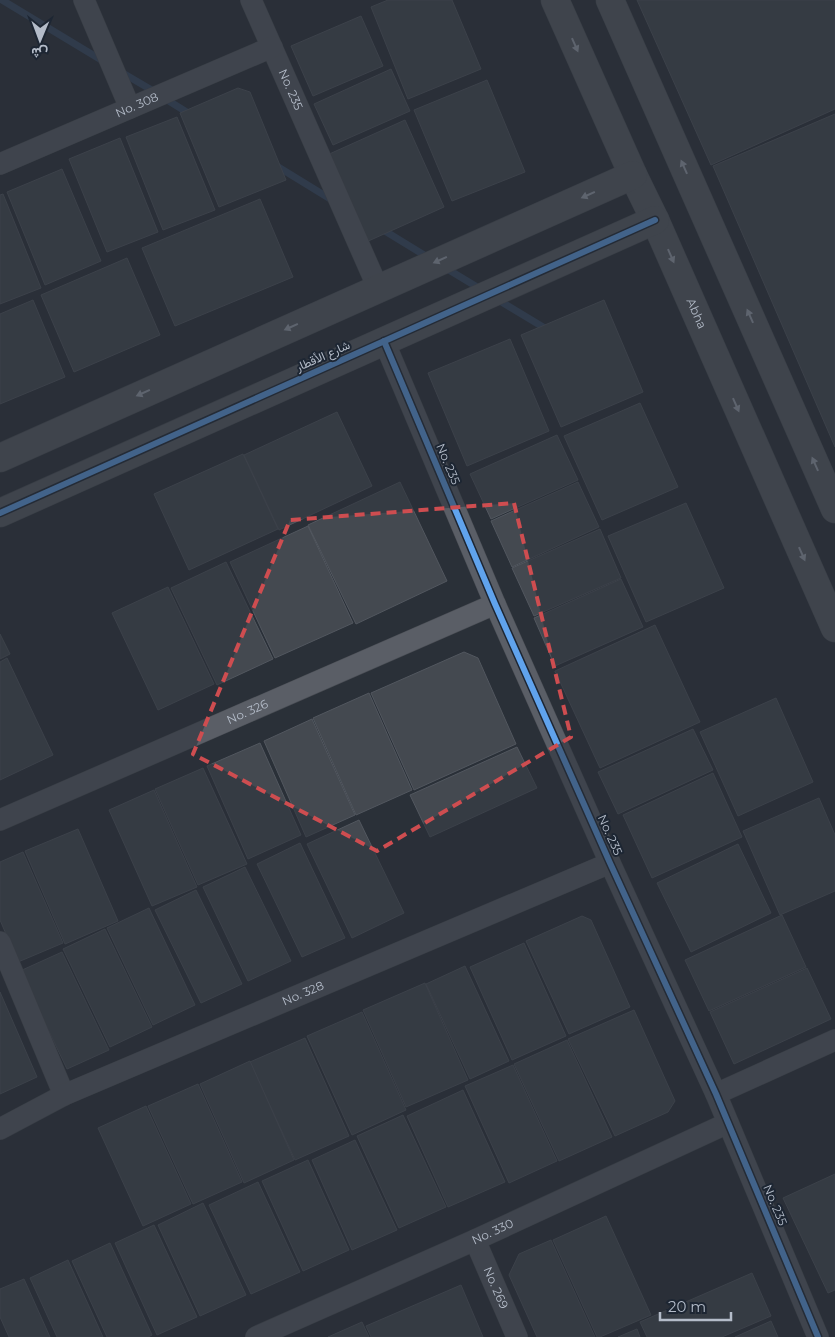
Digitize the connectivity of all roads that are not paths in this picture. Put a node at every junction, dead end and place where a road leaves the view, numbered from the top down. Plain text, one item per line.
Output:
1 (84, 0) edge
2 (252, 0) edge
3 (555, 0) edge
4 (610, 0) edge
5 (272, 47) junction
6 (130, 108) junction
7 (0, 164) edge
8 (633, 175) junction
9 (655, 220) junction
10 (378, 288) junction
11 (384, 341) junction
12 (0, 458) edge
13 (835, 509) edge
14 (0, 513) edge
15 (494, 604) junction
16 (835, 628) edge
17 (0, 820) edge
18 (610, 863) junction
19 (0, 942) edge
20 (835, 1040) edge
21 (716, 1094) junction
22 (64, 1095) junction
23 (728, 1123) junction
24 (0, 1129) edge
25 (475, 1240) junction
26 (287, 1331) edge
27 (256, 1337) edge
28 (517, 1337) edge
29 (818, 1337) edge

1 - 6 street
2 - 5 street, No. 235
3 -> 8 street, Abha
13 -> 4 street
5 - 6 street, No. 308
5 - 10 street, No. 235
6 - 7 street, No. 308
8 - 9 street, Abha
8 -> 10 street
9 - 11 street, شارع الأقطار
9 -> 16 street, Abha
10 -> 12 street
11 - 14 street, شارع الأقطار
11 - 15 street, No. 235
15 - 17 street, No. 326
15 - 18 street, No. 235
18 - 21 street, No. 235
18 - 22 street, No. 328
19 - 22 street
20 - 21 street
21 - 23 street, No. 235
22 - 24 street, No. 328
23 - 25 street, No. 330
23 - 29 street, No. 235
25 - 26 street, No. 330
25 - 28 street, No. 269
26 - 27 street, No. 330

